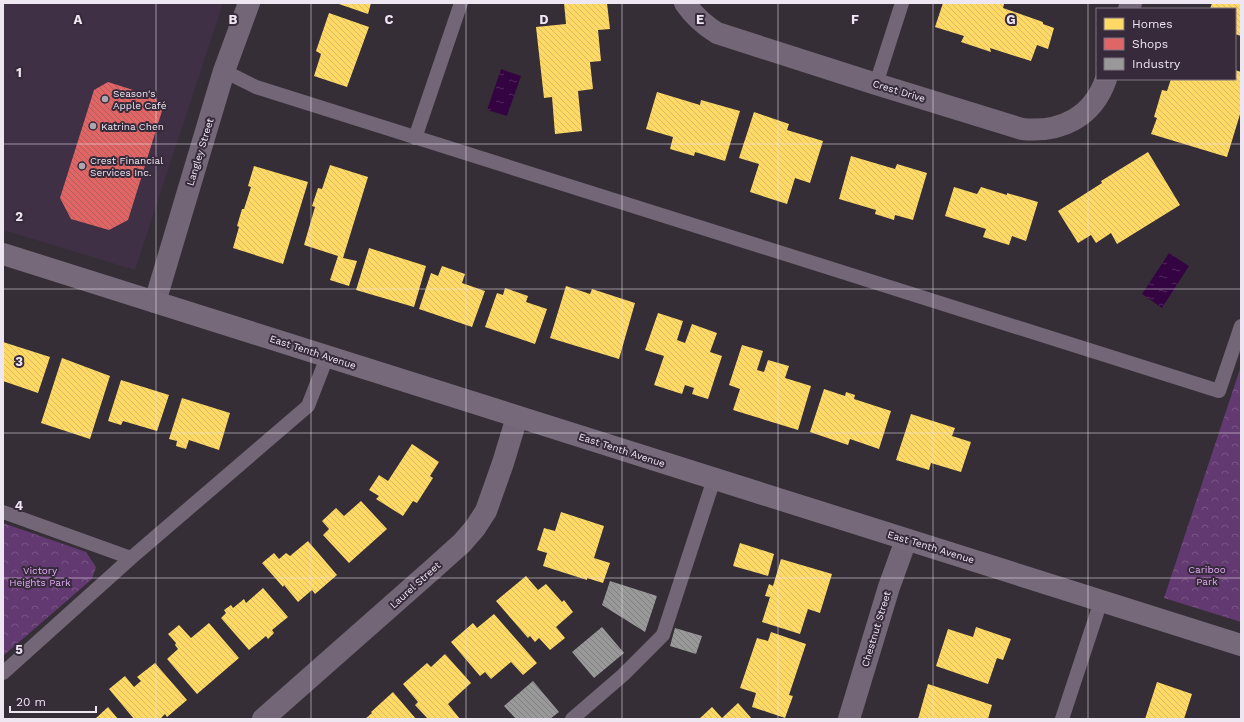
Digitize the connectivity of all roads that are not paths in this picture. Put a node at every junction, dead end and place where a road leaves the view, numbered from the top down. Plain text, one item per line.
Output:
1 (249, 3) edge
2 (461, 3) edge
3 (685, 3) edge
4 (902, 3) edge
5 (224, 71) junction
6 (1106, 80) edge
7 (876, 84) junction
8 (415, 138) junction
9 (3, 254) edge
10 (155, 302) junction
11 (1241, 326) edge
12 (327, 357) junction
13 (517, 417) junction
14 (714, 479) junction
15 (3, 512) edge
16 (906, 540) junction
17 (131, 558) junction
18 (1101, 601) junction
19 (1241, 645) edge
20 (3, 673) edge
21 (263, 719) edge
22 (572, 719) edge
23 (849, 719) edge
24 (1062, 719) edge

1 - 5 street, Langley Street
2 - 8 lane
3 - 7 street, Crest Drive
4 - 7 lane
5 - 8 lane
5 - 10 street, Langley Street
6 - 7 street, Crest Drive
8 - 11 lane
9 - 10 main road, East Tenth Avenue
10 - 12 main road, East Tenth Avenue
12 - 13 main road, East Tenth Avenue
12 - 17 lane
13 - 14 main road, East Tenth Avenue
13 - 21 street, Laurel Street
14 - 16 main road, East Tenth Avenue
14 - 22 lane
15 - 17 lane
16 - 18 main road, East Tenth Avenue
16 - 23 street, Chestnut Street
17 - 20 lane
18 - 19 main road, East Tenth Avenue
18 - 24 lane

